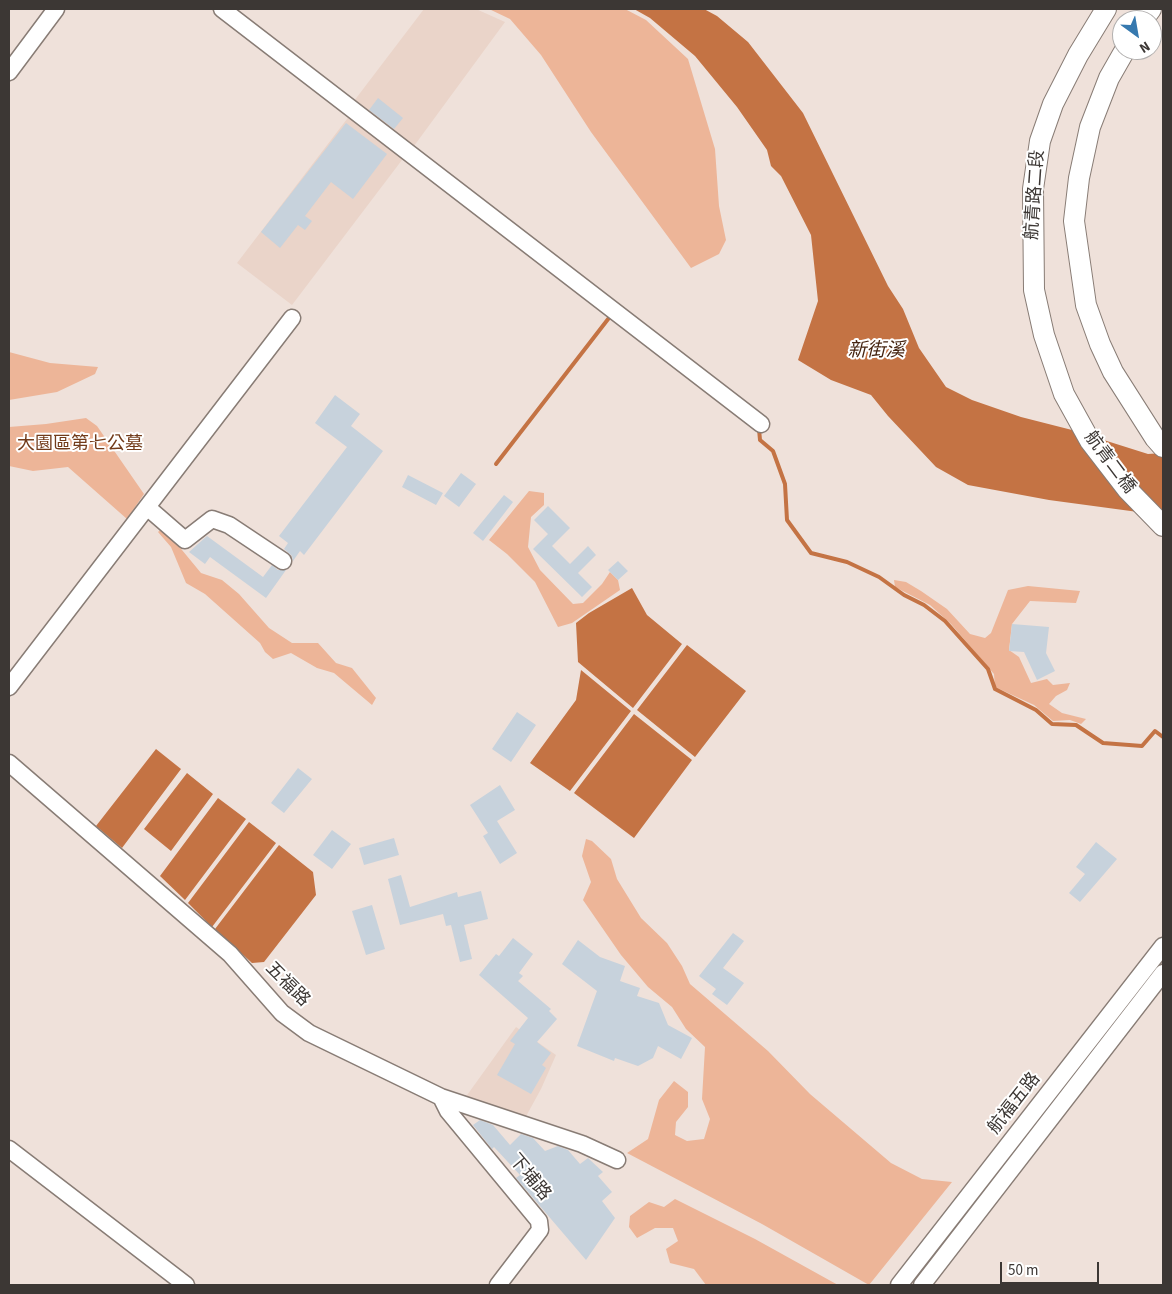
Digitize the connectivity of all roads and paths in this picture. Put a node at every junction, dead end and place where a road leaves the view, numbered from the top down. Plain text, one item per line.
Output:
1 (56, 9) edge
2 (222, 9) edge
3 (1106, 9) edge
4 (1119, 60) edge
5 (9, 72) edge
6 (292, 318) dead end
7 (1064, 394) joint
8 (761, 424) dead end
9 (1163, 447) edge
10 (147, 507) junction
11 (1163, 526) edge
12 (283, 561) dead end
13 (9, 687) edge
14 (9, 763) edge
15 (1163, 946) edge
16 (1163, 974) edge
17 (441, 1098) junction
18 (9, 1149) edge
19 (617, 1160) dead end
20 (186, 1285) edge
21 (498, 1285) edge
22 (899, 1285) edge
23 (922, 1285) edge

1 - 5 street
2 - 8 street
3 - 7 street, 航青路二段
4 - 9 street
6 - 10 street
7 - 11 street, 航青二橋
10 - 12 street
10 - 13 street
14 - 17 street, 五福路
15 - 22 street, 航福五路
16 - 23 street
17 - 19 street, 五福路
17 - 21 street, 下埔路
18 - 20 street

